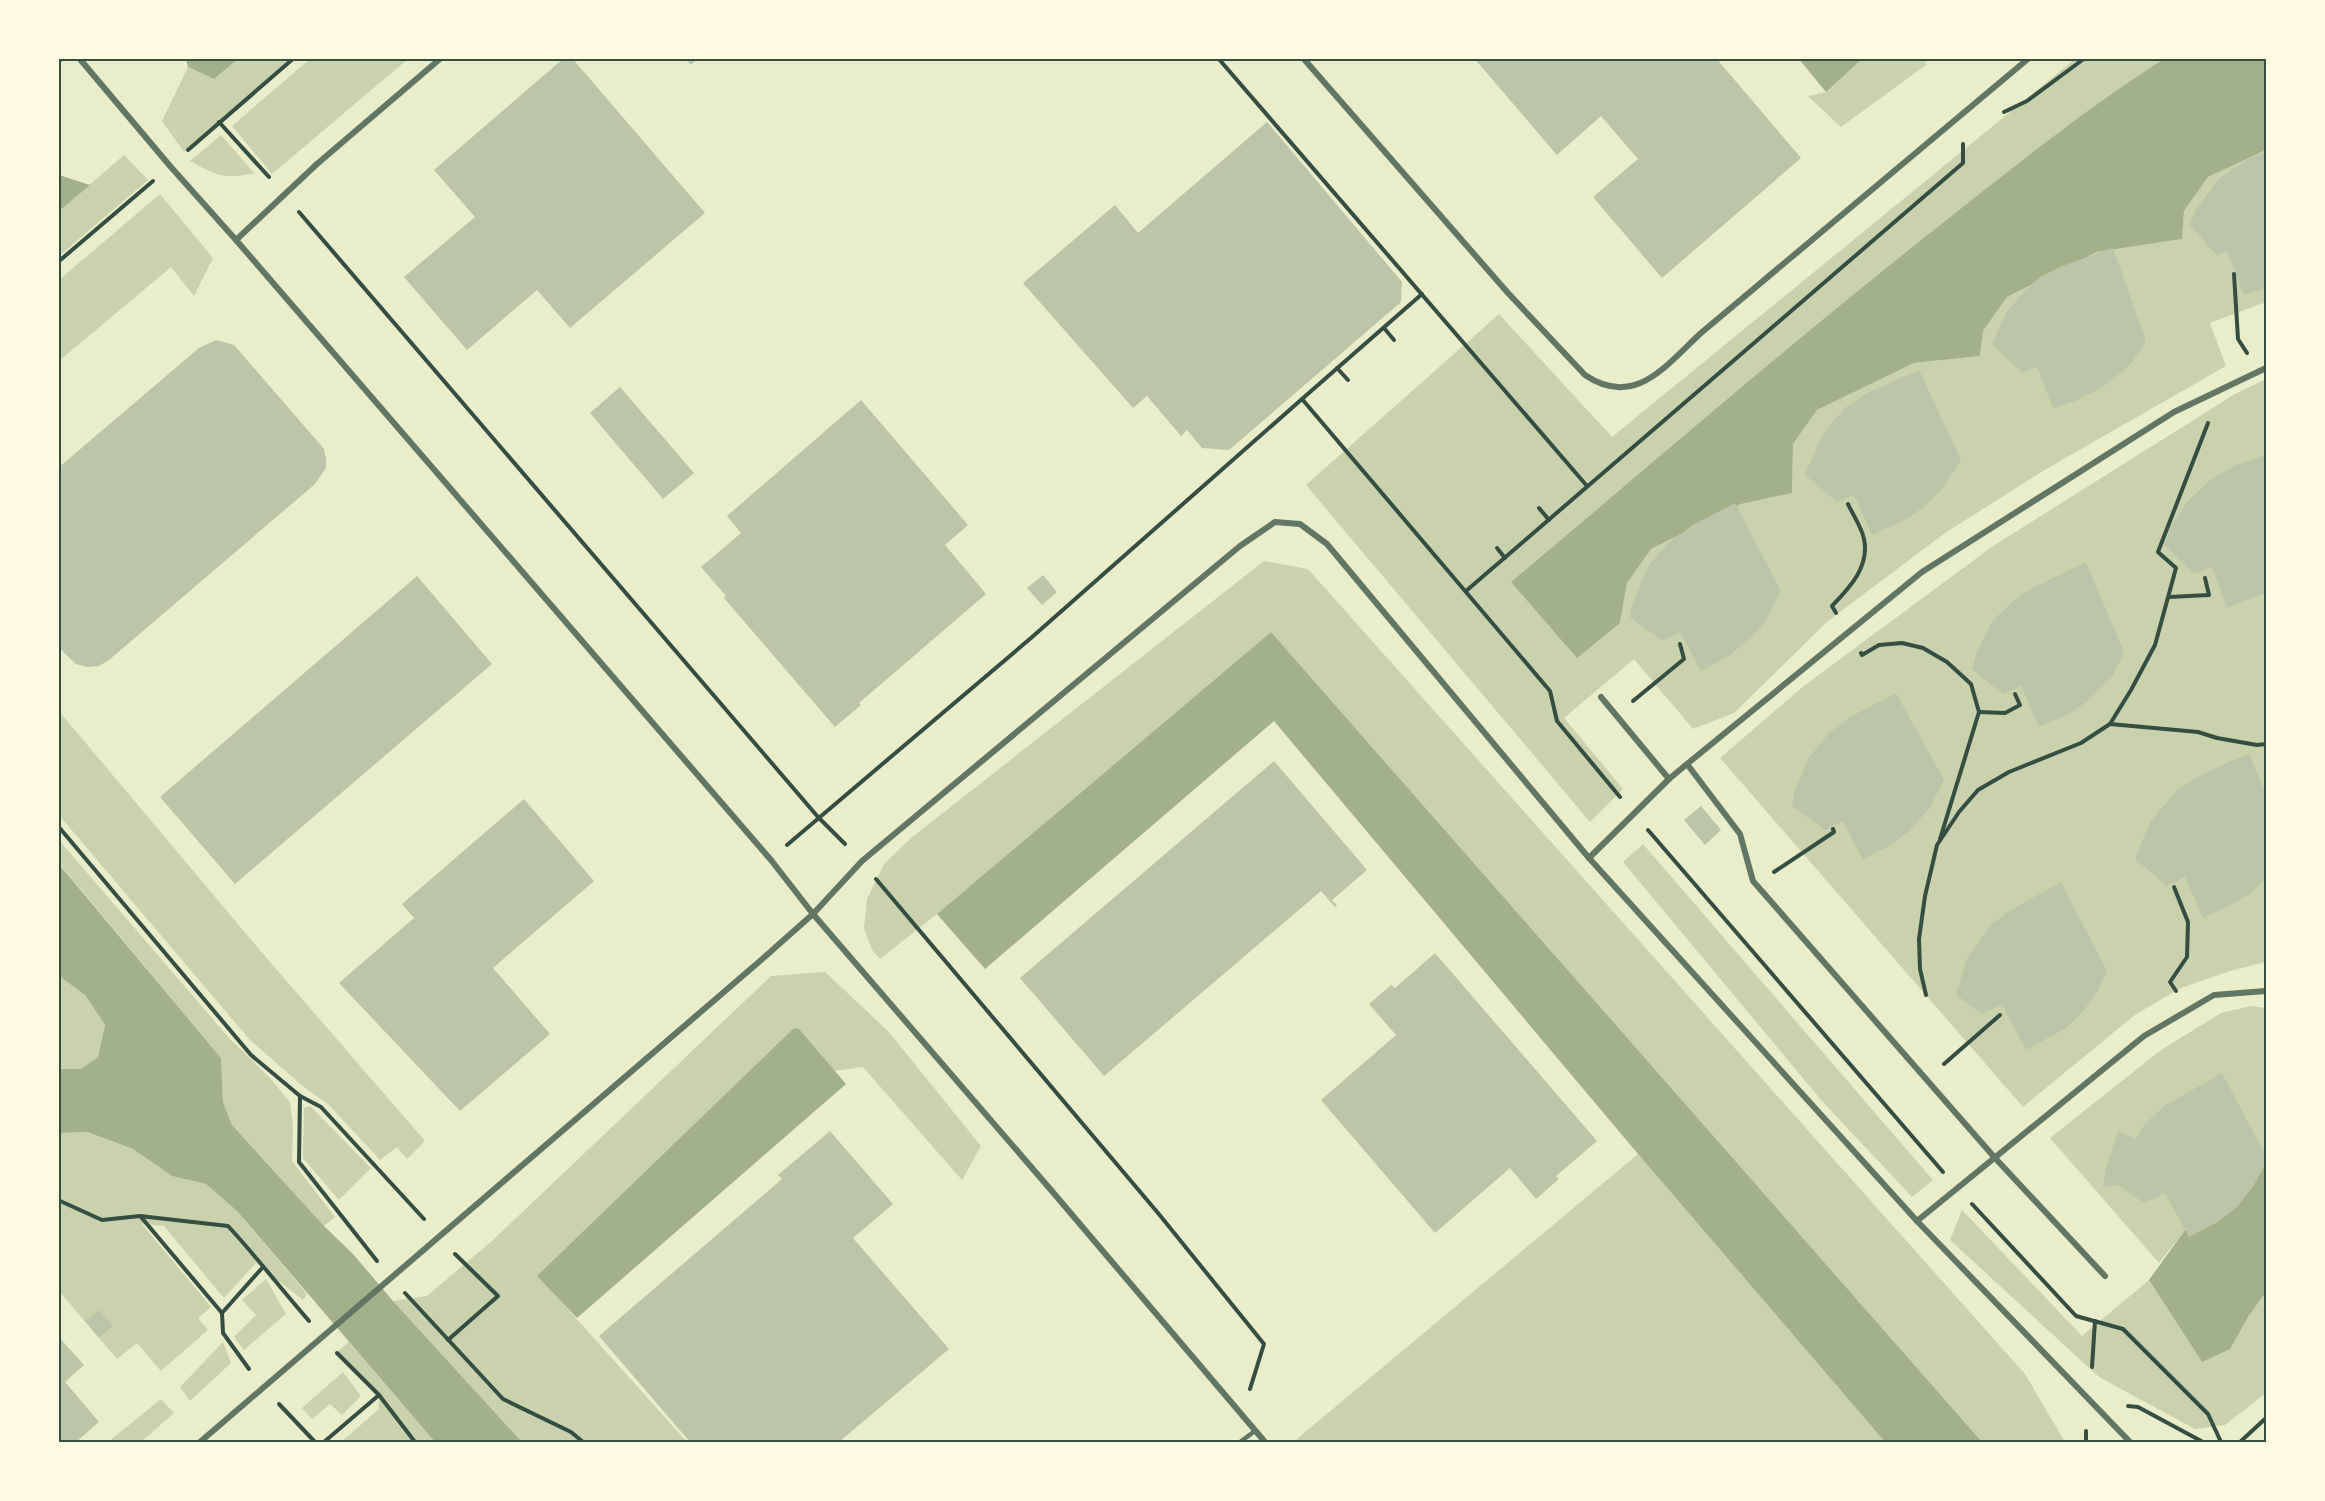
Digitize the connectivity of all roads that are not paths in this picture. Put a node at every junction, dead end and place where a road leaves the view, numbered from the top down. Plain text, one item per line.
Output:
1 (79, 58) edge
2 (441, 58) edge
3 (1303, 58) edge
4 (2029, 58) edge
5 (236, 240) junction
6 (2266, 368) edge
7 (1601, 697) dead end
8 (1687, 764) junction
9 (1669, 779) junction
10 (1589, 858) junction
11 (813, 914) junction
12 (2266, 991) edge
13 (1995, 1158) junction
14 (1917, 1221) junction
15 (2105, 1276) dead end
16 (1255, 1431) junction
17 (200, 1443) edge
18 (1240, 1443) edge
19 (1265, 1443) edge
20 (2130, 1443) edge

1 - 5 street
2 - 5 street
3 - 4 street
5 - 11 street
6 - 8 street
7 - 9 street
8 - 9 street
8 - 13 street
9 - 10 street
10 - 11 street
10 - 14 street
11 - 16 street
11 - 17 street
12 - 13 street
13 - 14 street
13 - 15 street
14 - 20 street
16 - 18 lane
16 - 19 street

